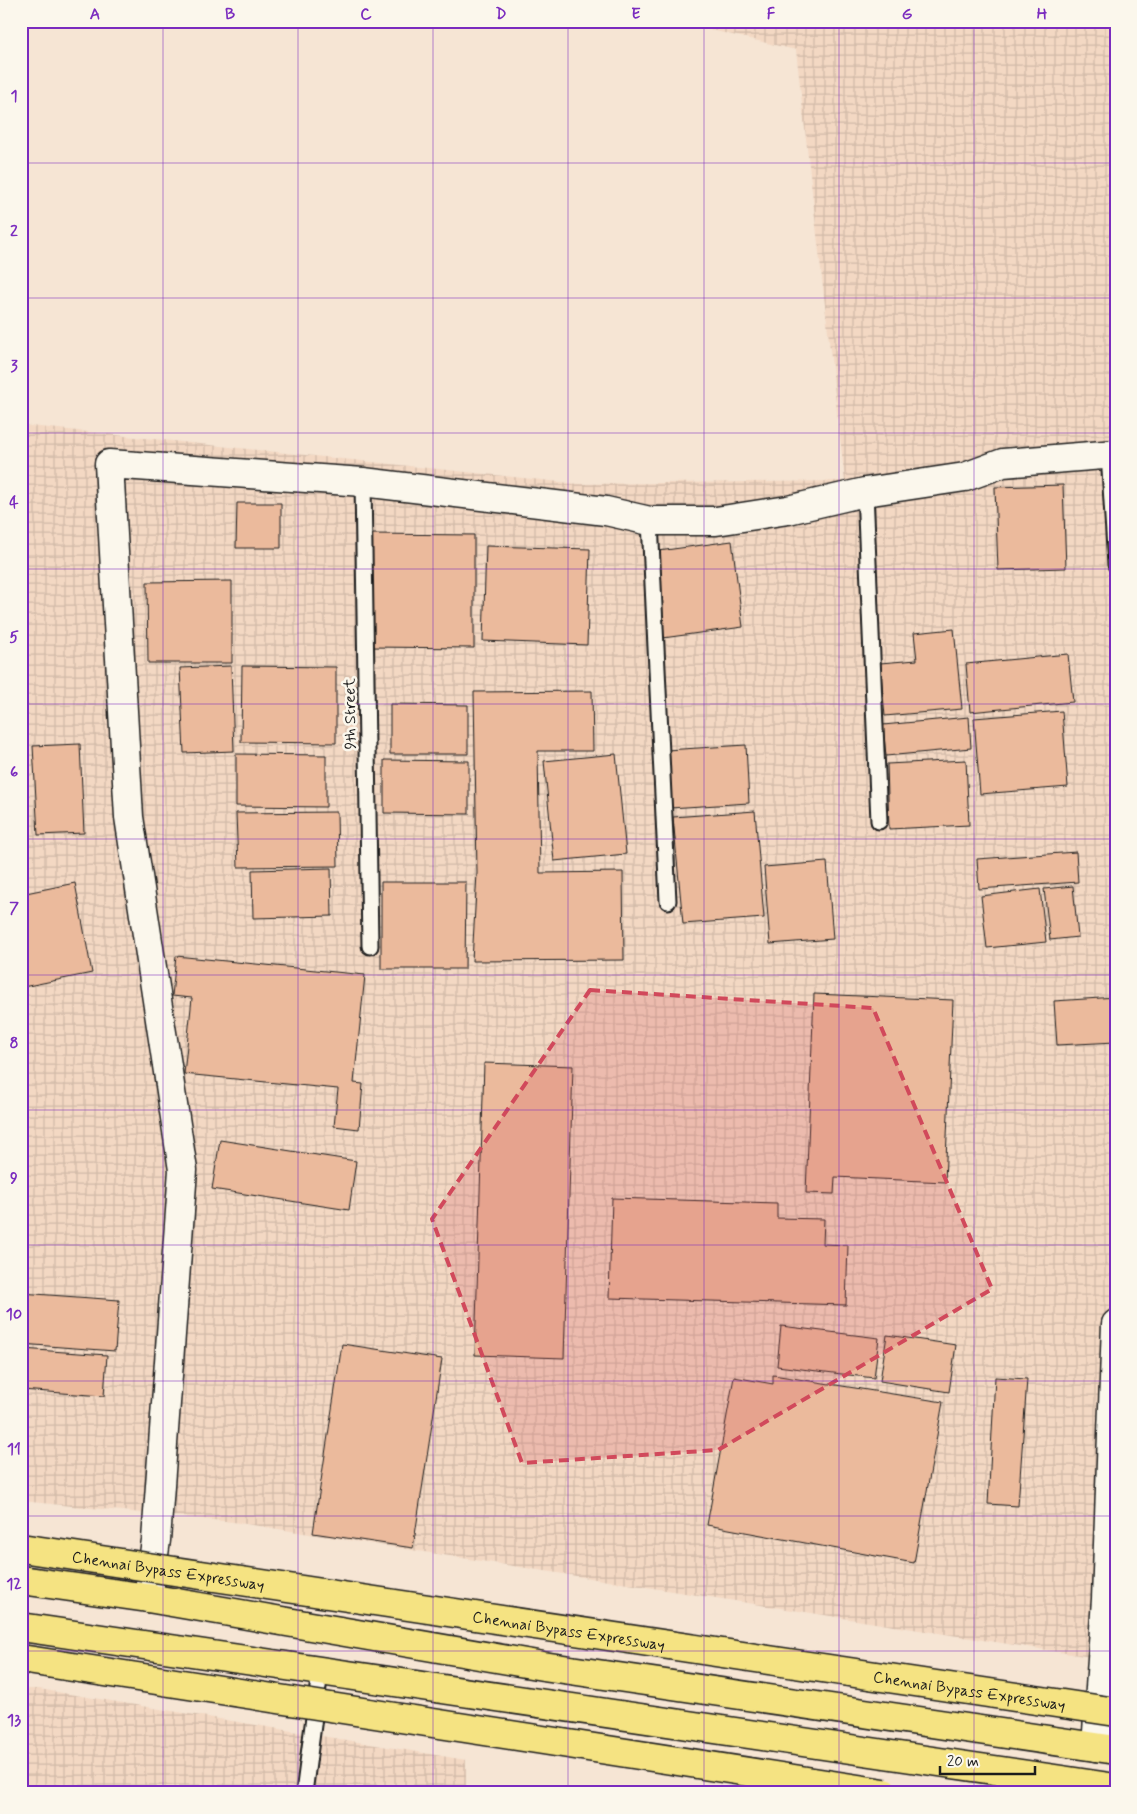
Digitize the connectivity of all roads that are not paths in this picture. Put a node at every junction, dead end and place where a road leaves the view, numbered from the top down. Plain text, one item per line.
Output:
1 (1113, 454) edge
2 (362, 482) junction
3 (864, 492) junction
4 (650, 522) junction
5 (1116, 565) edge
6 (878, 820) dead end
7 (668, 901) dead end
8 (370, 946) dead end
9 (1116, 1324) edge
10 (21, 1548) edge
11 (21, 1580) edge
12 (148, 1598) junction
13 (21, 1627) edge
14 (21, 1659) edge
15 (320, 1672) junction
16 (1116, 1712) edge
17 (1106, 1749) edge
18 (1116, 1788) edge
19 (304, 1793) edge
20 (884, 1793) edge

1 - 3 street
1 - 5 lane
2 - 4 street
2 - 8 lane, 9th Street
2 - 12 street
3 - 4 street
3 - 6 lane
4 - 7 lane
9 - 17 street
10 - 16 main road, Chennai Bypass Expressway, bridge
11 - 12 main road
12 - 17 main road
13 - 15 main road
14 - 20 main road, bridge
15 - 18 main road
15 - 19 lane

